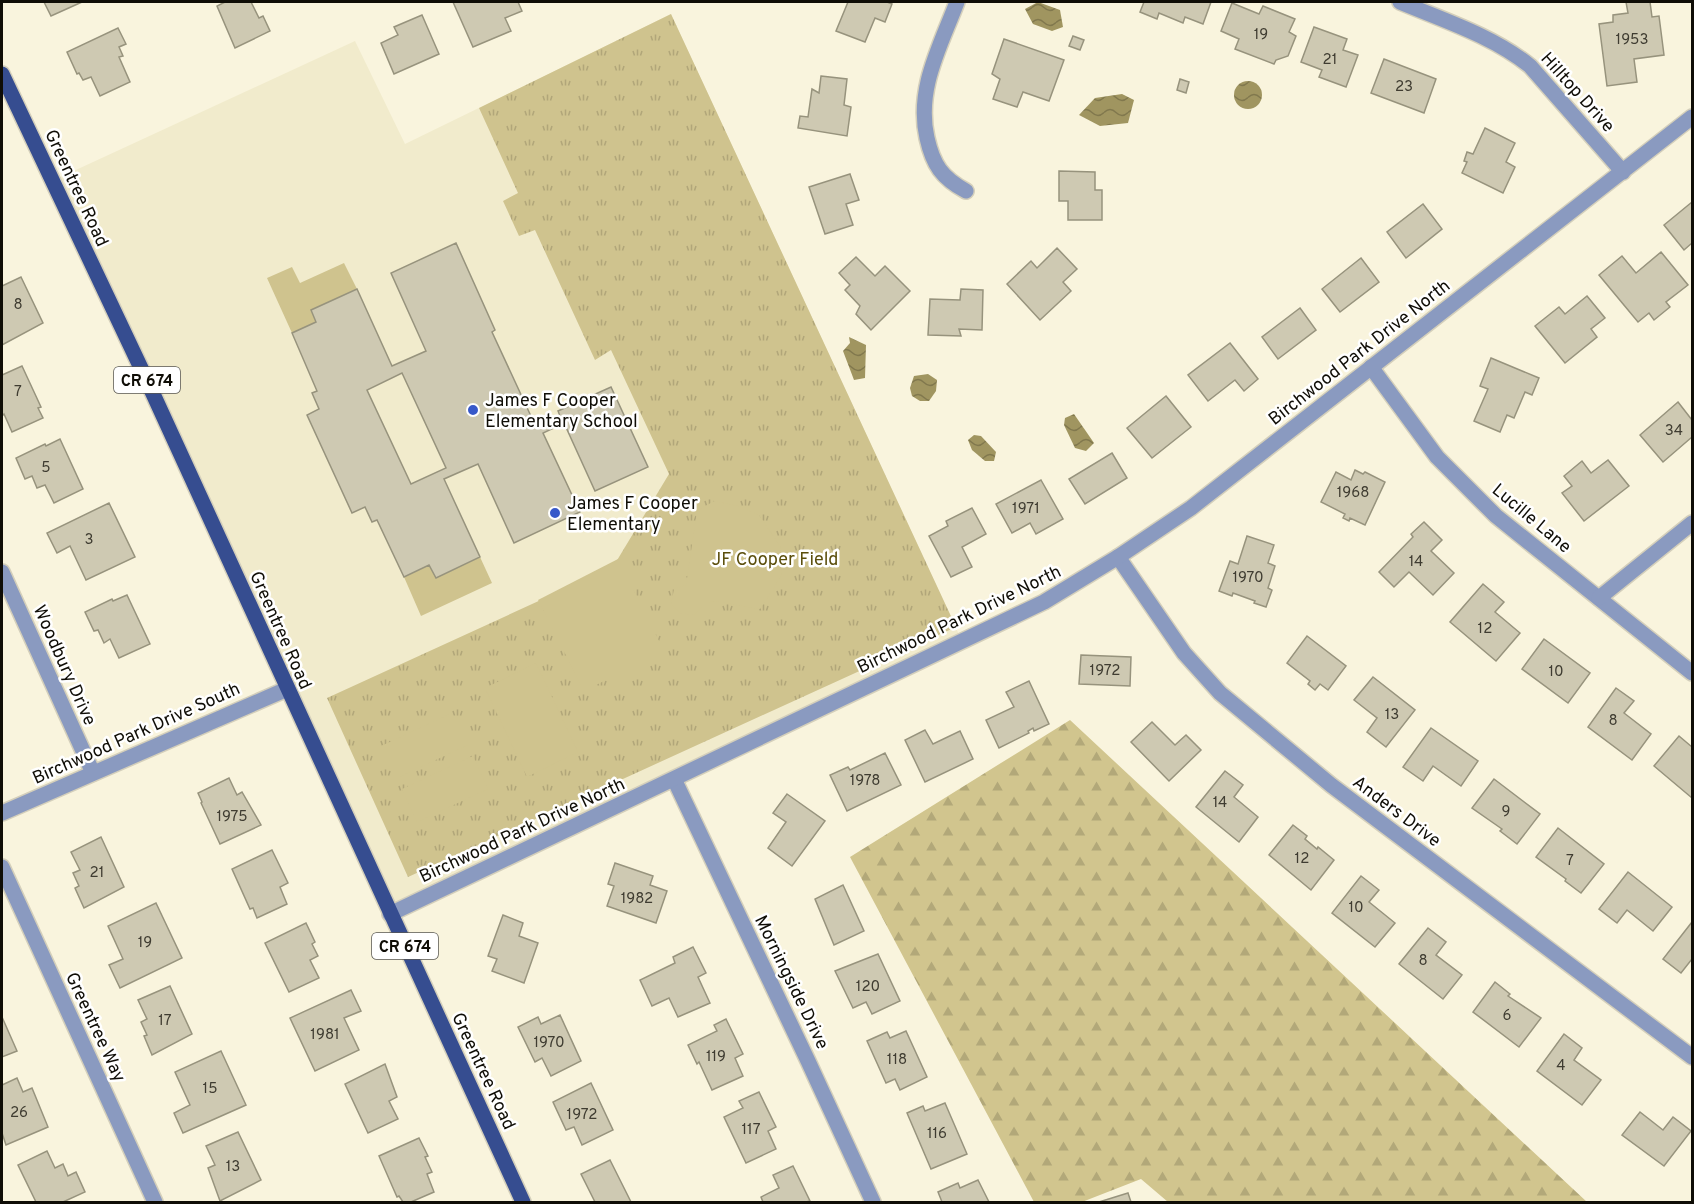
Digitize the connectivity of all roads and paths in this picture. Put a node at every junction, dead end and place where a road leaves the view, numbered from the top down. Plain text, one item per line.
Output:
1 (957, 2) edge
2 (1400, 2) edge
3 (2, 74) edge
4 (1692, 117) edge
5 (1623, 172) junction
6 (966, 191) dead end
7 (1371, 367) junction
8 (1692, 523) edge
9 (1118, 557) junction
10 (2, 572) edge
11 (1599, 598) junction
12 (1692, 673) edge
13 (287, 689) junction
14 (93, 773) junction
15 (674, 780) junction
16 (2, 813) edge
17 (2, 867) edge
18 (390, 914) junction
19 (1692, 1056) edge
20 (155, 1203) edge
21 (522, 1203) edge
22 (873, 1203) edge

1 - 6 street
2 - 5 street, Hilltop Drive
3 - 13 main road, Greentree Road / CR 674
4 - 5 street, Birchwood Park Drive North
5 - 7 street, Birchwood Park Drive North
7 - 9 street, Birchwood Park Drive North
7 - 11 street, Lucille Lane
8 - 11 street
9 - 15 street, Birchwood Park Drive North
9 - 19 street, Anders Drive
10 - 14 street, Woodbury Drive
11 - 12 street, Lucille Lane
13 - 14 street, Birchwood Park Drive South
13 - 18 main road, Greentree Road / CR 674
14 - 16 street, Birchwood Park Drive South
15 - 18 street, Birchwood Park Drive North
15 - 22 street, Morningside Drive
17 - 20 street, Greentree Way
18 - 21 main road, Greentree Road / CR 674

